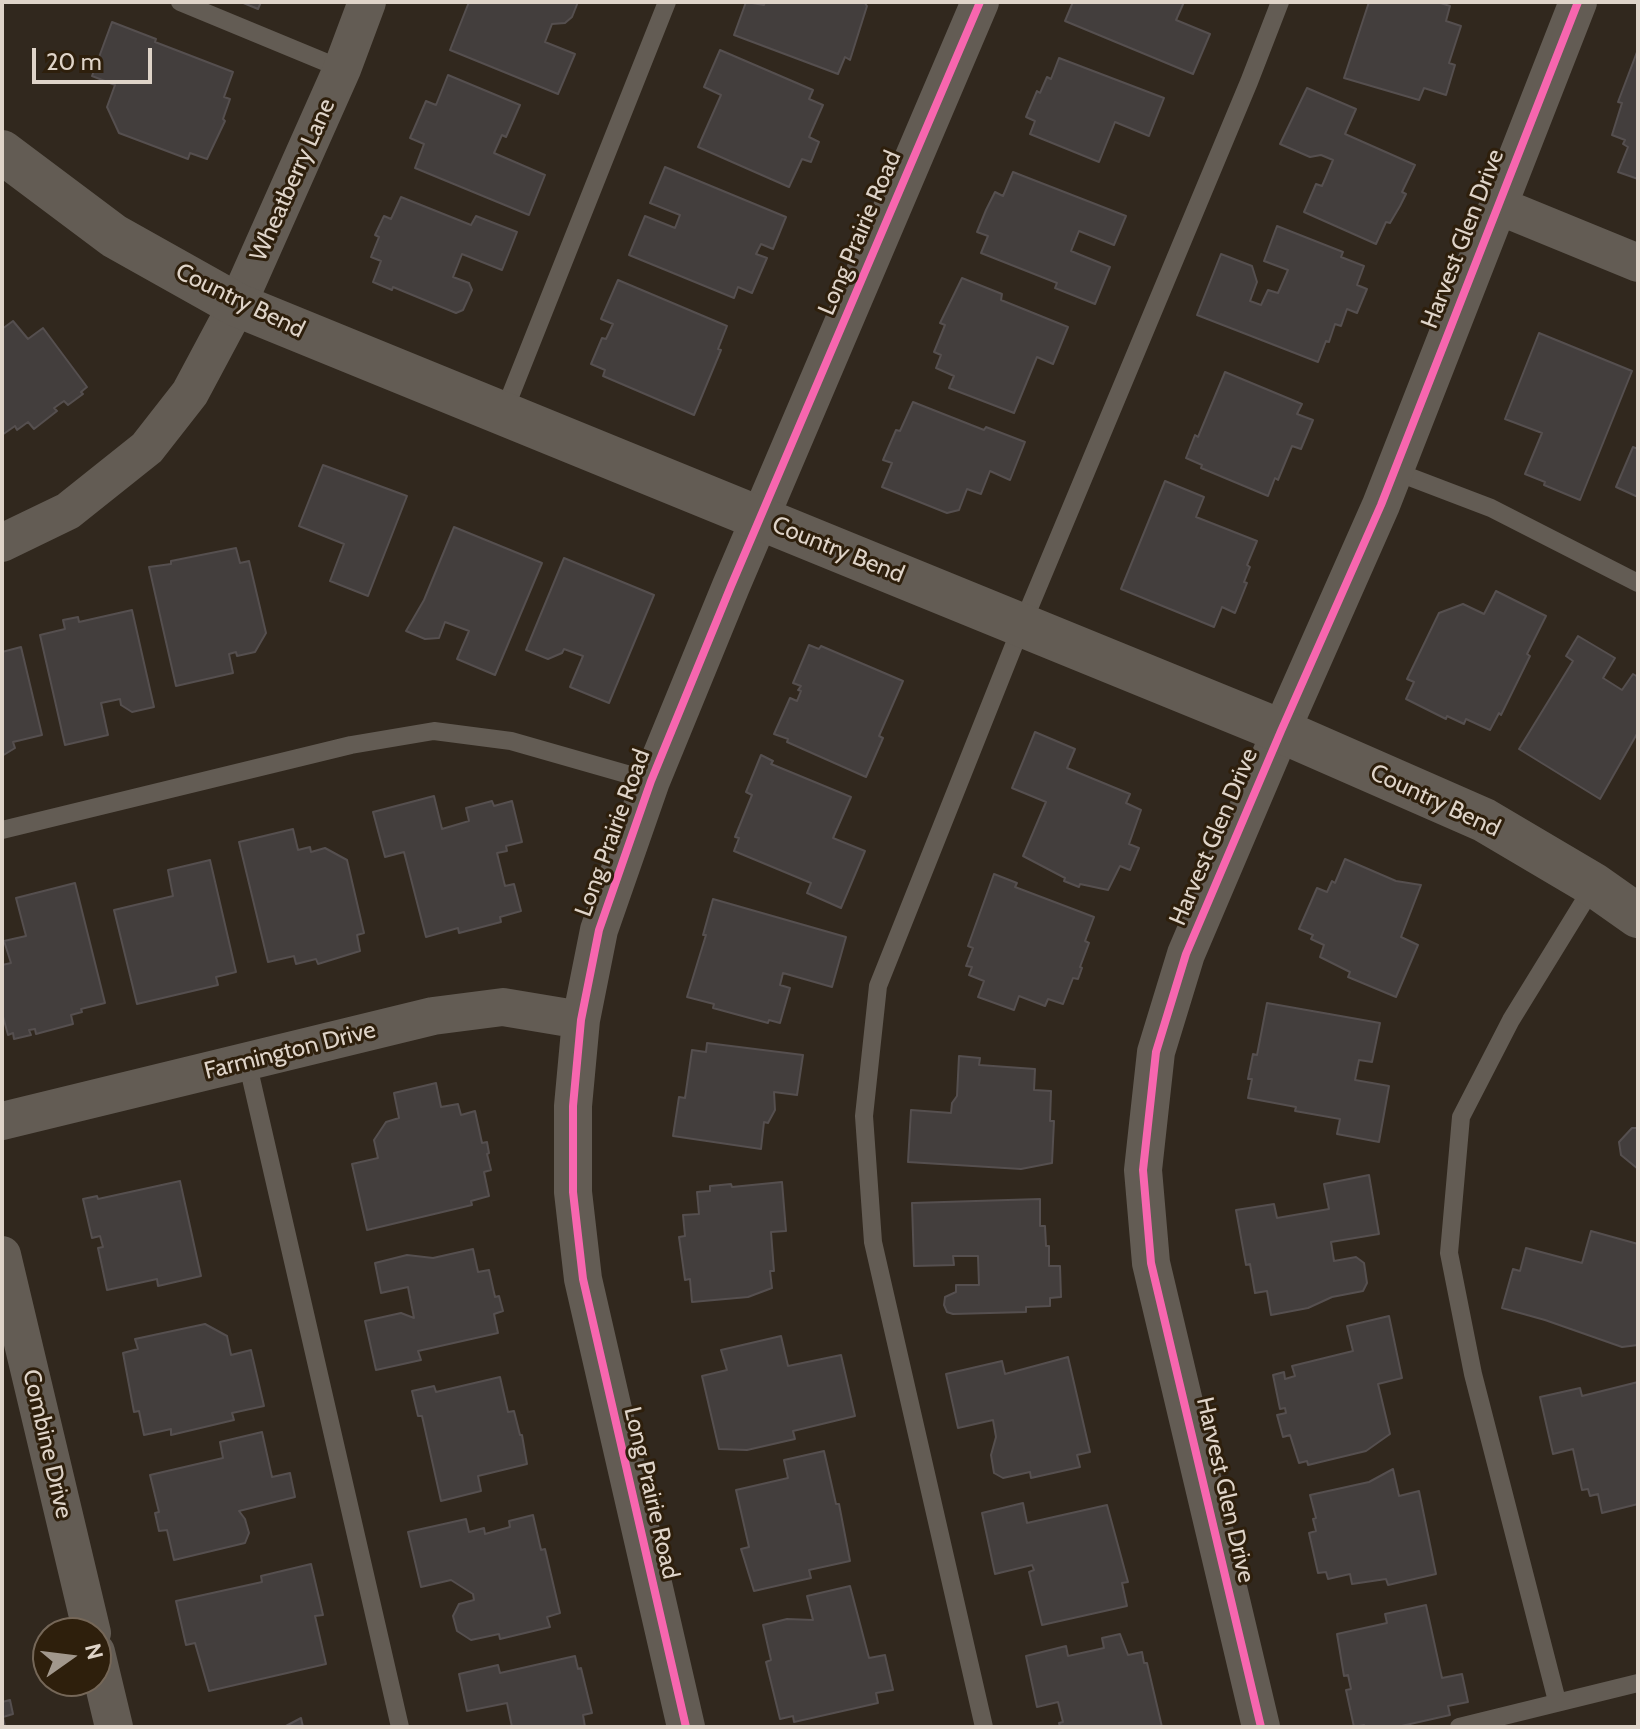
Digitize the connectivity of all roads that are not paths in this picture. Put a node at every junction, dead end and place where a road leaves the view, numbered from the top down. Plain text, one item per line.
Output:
1 (180, 2) edge
2 (367, 2) edge
3 (667, 2) edge
4 (980, 2) edge
5 (1280, 2) edge
6 (1578, 2) edge
7 (342, 69) junction
8 (2, 152) edge
9 (1499, 206) junction
10 (1638, 263) edge
11 (237, 305) junction
12 (503, 414) junction
13 (1394, 471) junction
14 (761, 519) junction
15 (2, 543) edge
16 (1638, 583) edge
17 (1022, 625) junction
18 (1281, 731) junction
19 (651, 781) junction
20 (2, 830) edge
21 (1594, 885) junction
22 (1638, 916) edge
23 (581, 1020) junction
24 (247, 1061) junction
25 (2, 1121) edge
26 (2, 1255) edge
27 (88, 1617) edge
28 (1638, 1683) edge
29 (107, 1697) edge
30 (1557, 1701) junction
31 (114, 1727) edge
32 (400, 1727) edge
33 (686, 1727) edge
34 (984, 1727) edge
35 (1261, 1727) edge
36 (1459, 1727) edge

1 - 7 lane
2 - 7 street, Wheatberry Lane
3 - 12 lane
4 - 14 street, Long Prairie Road
5 - 17 lane
6 - 9 street, Harvest Glen Drive
7 - 11 street, Wheatberry Lane
8 - 11 street, Country Bend
9 - 10 street
9 - 13 street, Harvest Glen Drive
11 - 12 street, Country Bend
11 - 15 street, Wheatberry Lane
12 - 14 street, Country Bend
13 - 16 lane
13 - 18 street, Harvest Glen Drive
14 - 17 street, Country Bend
14 - 19 street, Long Prairie Road
17 - 18 street, Country Bend
17 - 34 lane
18 - 21 street, Country Bend
18 - 35 street, Harvest Glen Drive
19 - 20 lane
19 - 23 street, Long Prairie Road
21 - 22 street, Country Bend
21 - 30 lane
23 - 24 street, Farmington Drive
23 - 33 street, Long Prairie Road
24 - 25 street, Farmington Drive
24 - 32 lane
26 - 27 street, Combine Drive
28 - 30 lane
29 - 31 street
30 - 36 lane

